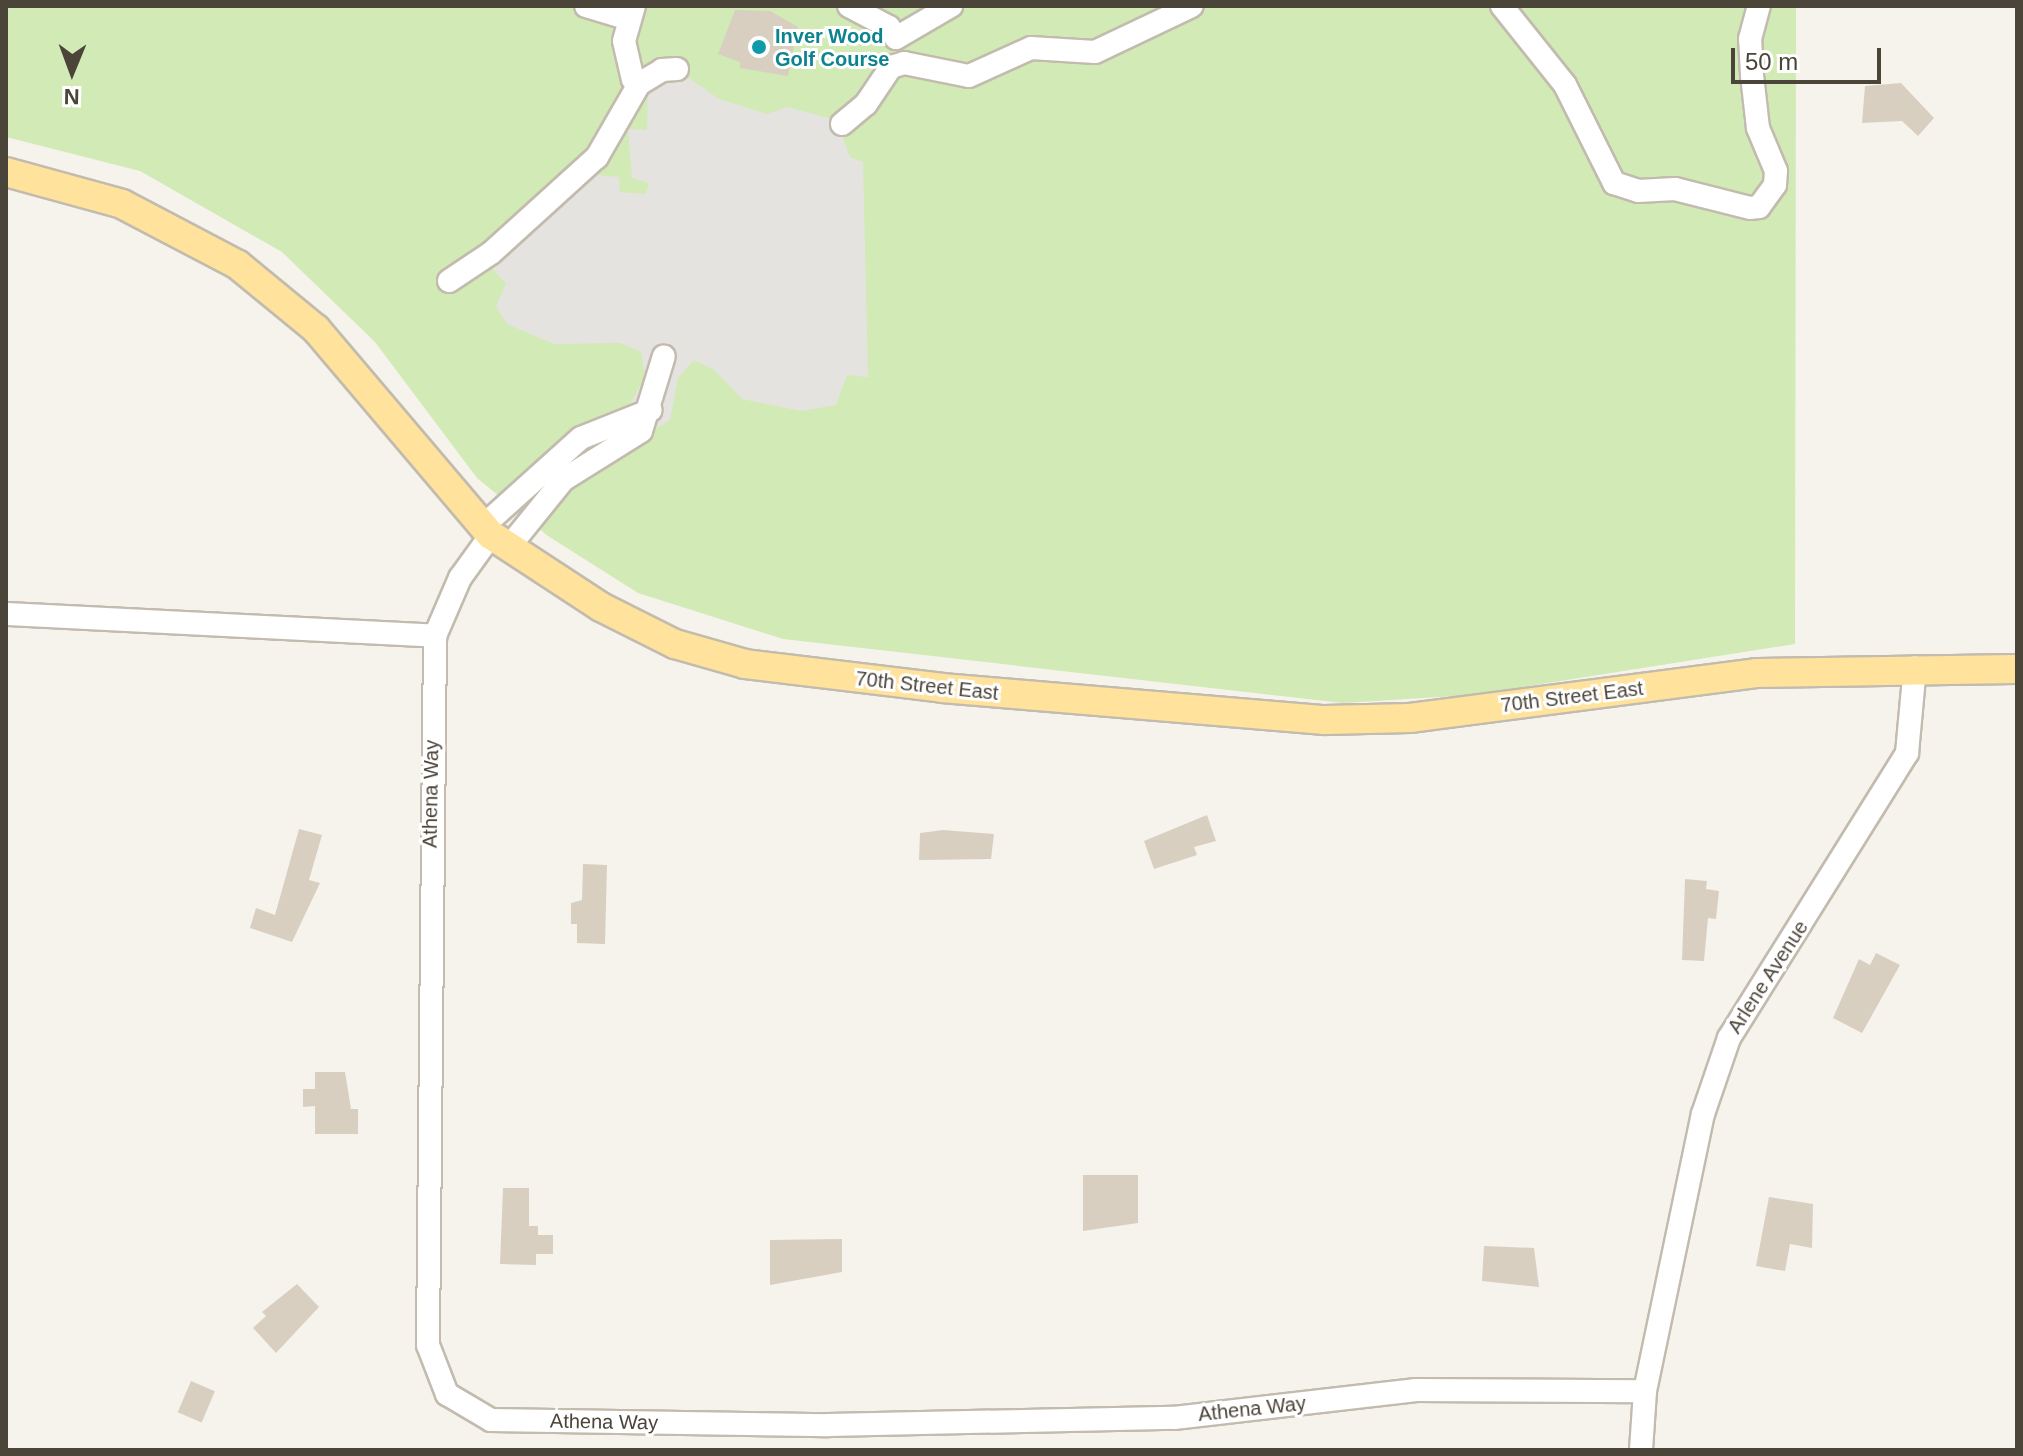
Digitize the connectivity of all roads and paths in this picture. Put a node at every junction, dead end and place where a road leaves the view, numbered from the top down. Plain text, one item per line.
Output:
1 (586, 6) edge
2 (849, 6) edge
3 (951, 6) edge
4 (1192, 6) edge
5 (1502, 6) edge
6 (1759, 6) edge
7 (631, 12) edge
8 (896, 38) junction
9 (891, 67) junction
10 (677, 69) dead end
11 (639, 84) junction
12 (842, 124) dead end
13 (6, 172) edge
14 (449, 281) dead end
15 (664, 356) dead end
16 (651, 410) junction
17 (494, 537) junction
18 (6, 614) edge
19 (435, 636) junction
20 (1915, 667) junction
21 (2017, 669) edge
22 (1645, 1391) junction
23 (1641, 1450) edge

1 - 7 street
2 - 8 street
3 - 8 street
4 - 9 street
5 - 6 street
7 - 11 street
8 - 9 street
9 - 12 street
10 - 11 street
11 - 14 street
13 - 17 main road, 70th Street East
15 - 16 street
16 - 17 street
16 - 17 street
17 - 19 street, Athena Way
17 - 20 main road, 70th Street East
18 - 19 street
19 - 22 street, Athena Way
20 - 21 main road, 70th Street East
20 - 22 street, Arlene Avenue
22 - 23 street, Arlene Avenue

